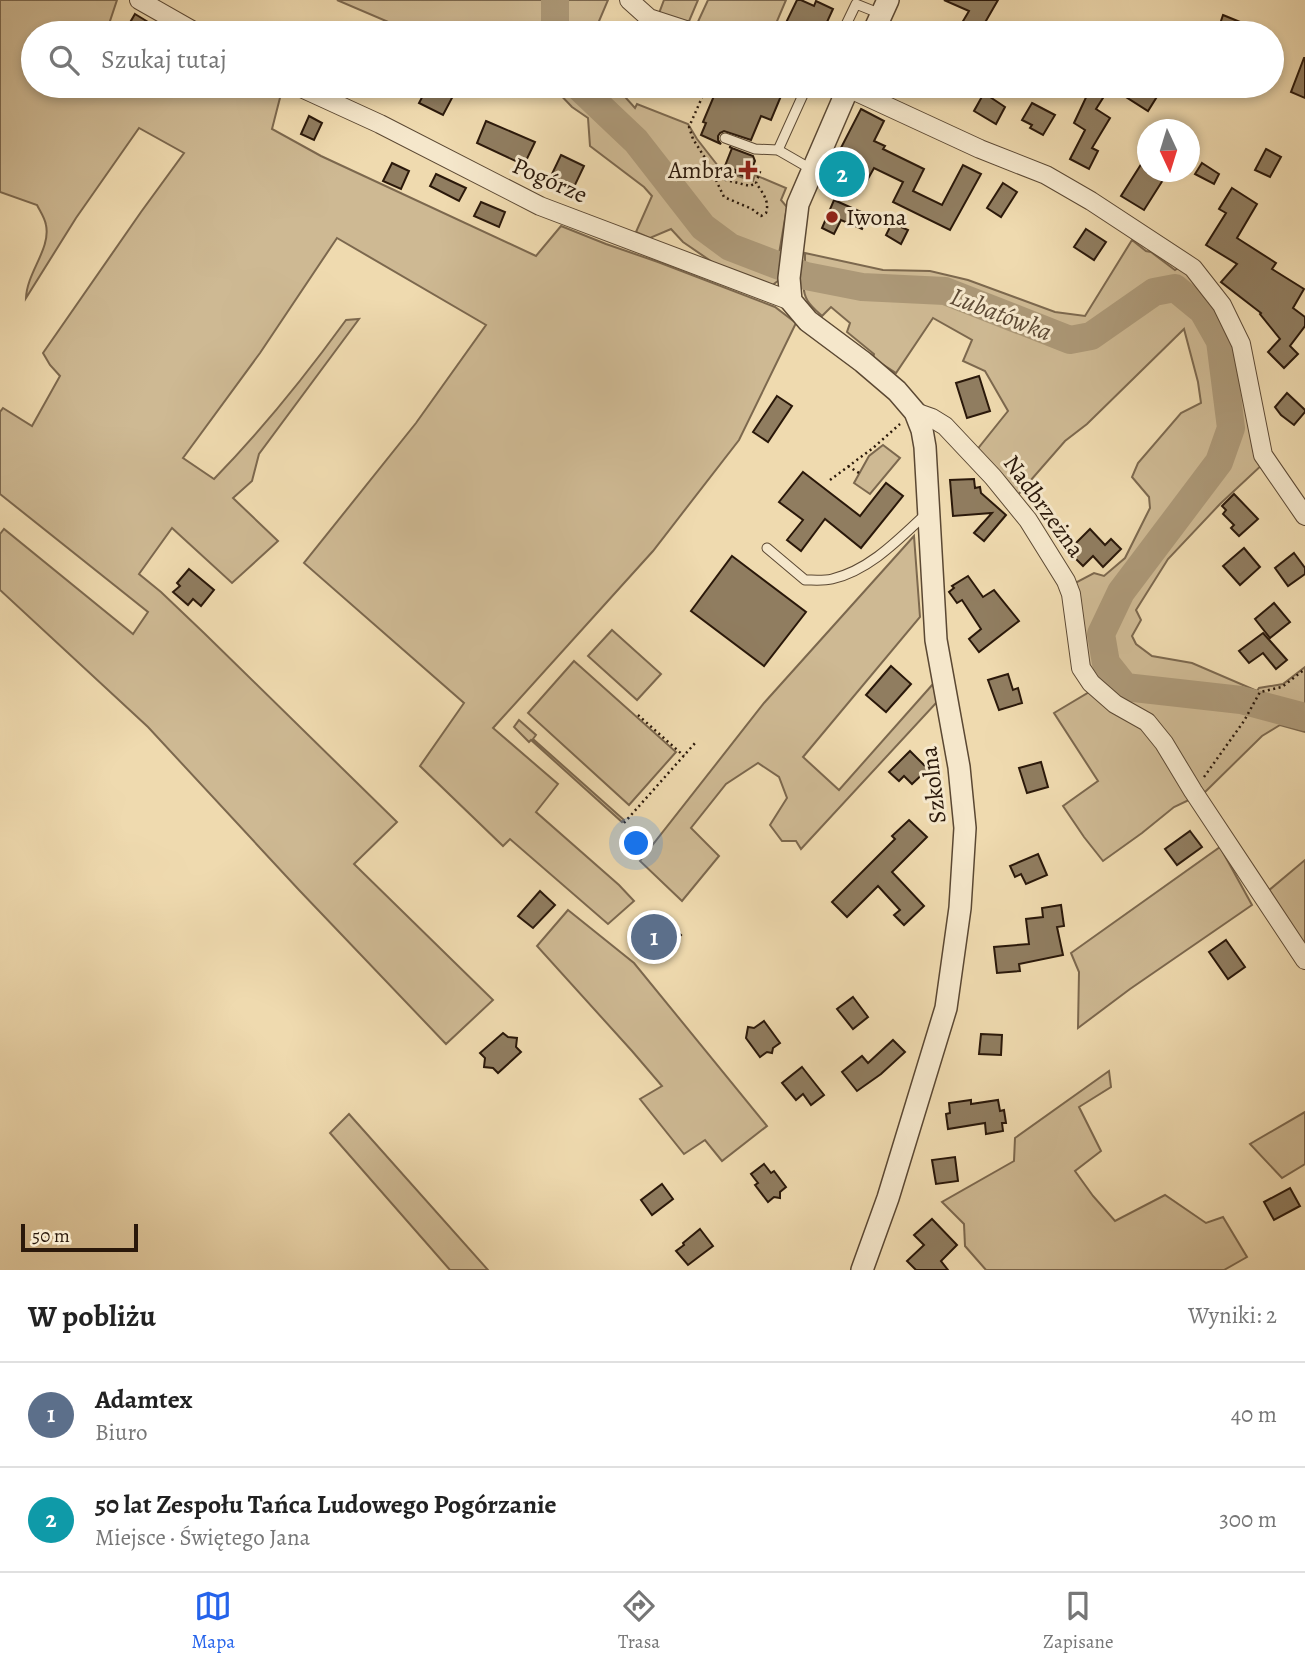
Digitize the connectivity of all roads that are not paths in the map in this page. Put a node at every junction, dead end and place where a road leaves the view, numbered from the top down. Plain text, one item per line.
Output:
1 (139, 0) edge
2 (629, 0) edge
3 (881, 16) edge
4 (176, 21) edge
5 (658, 21) edge
6 (848, 21) edge
7 (323, 98) edge
8 (802, 98) edge
9 (841, 98) edge
10 (869, 98) edge
11 (725, 138) dead end
12 (778, 150) junction
13 (812, 169) junction
14 (791, 301) junction
15 (915, 412) junction
16 (928, 513) junction
17 (1305, 516) edge
18 (767, 548) dead end
19 (1305, 960) edge
20 (862, 1270) edge

1 - 4 street
2 - 5 street
3 - 6 lane
7 - 14 street, Pogórze
8 - 12 lane
9 - 13 street
10 - 17 street
11 - 12 lane
12 - 13 lane
13 - 14 street
14 - 15 street, Nadbrzeżna
15 - 16 street, Szkolna
15 - 19 street, Nadbrzeżna
16 - 18 lane
16 - 20 street, Szkolna

